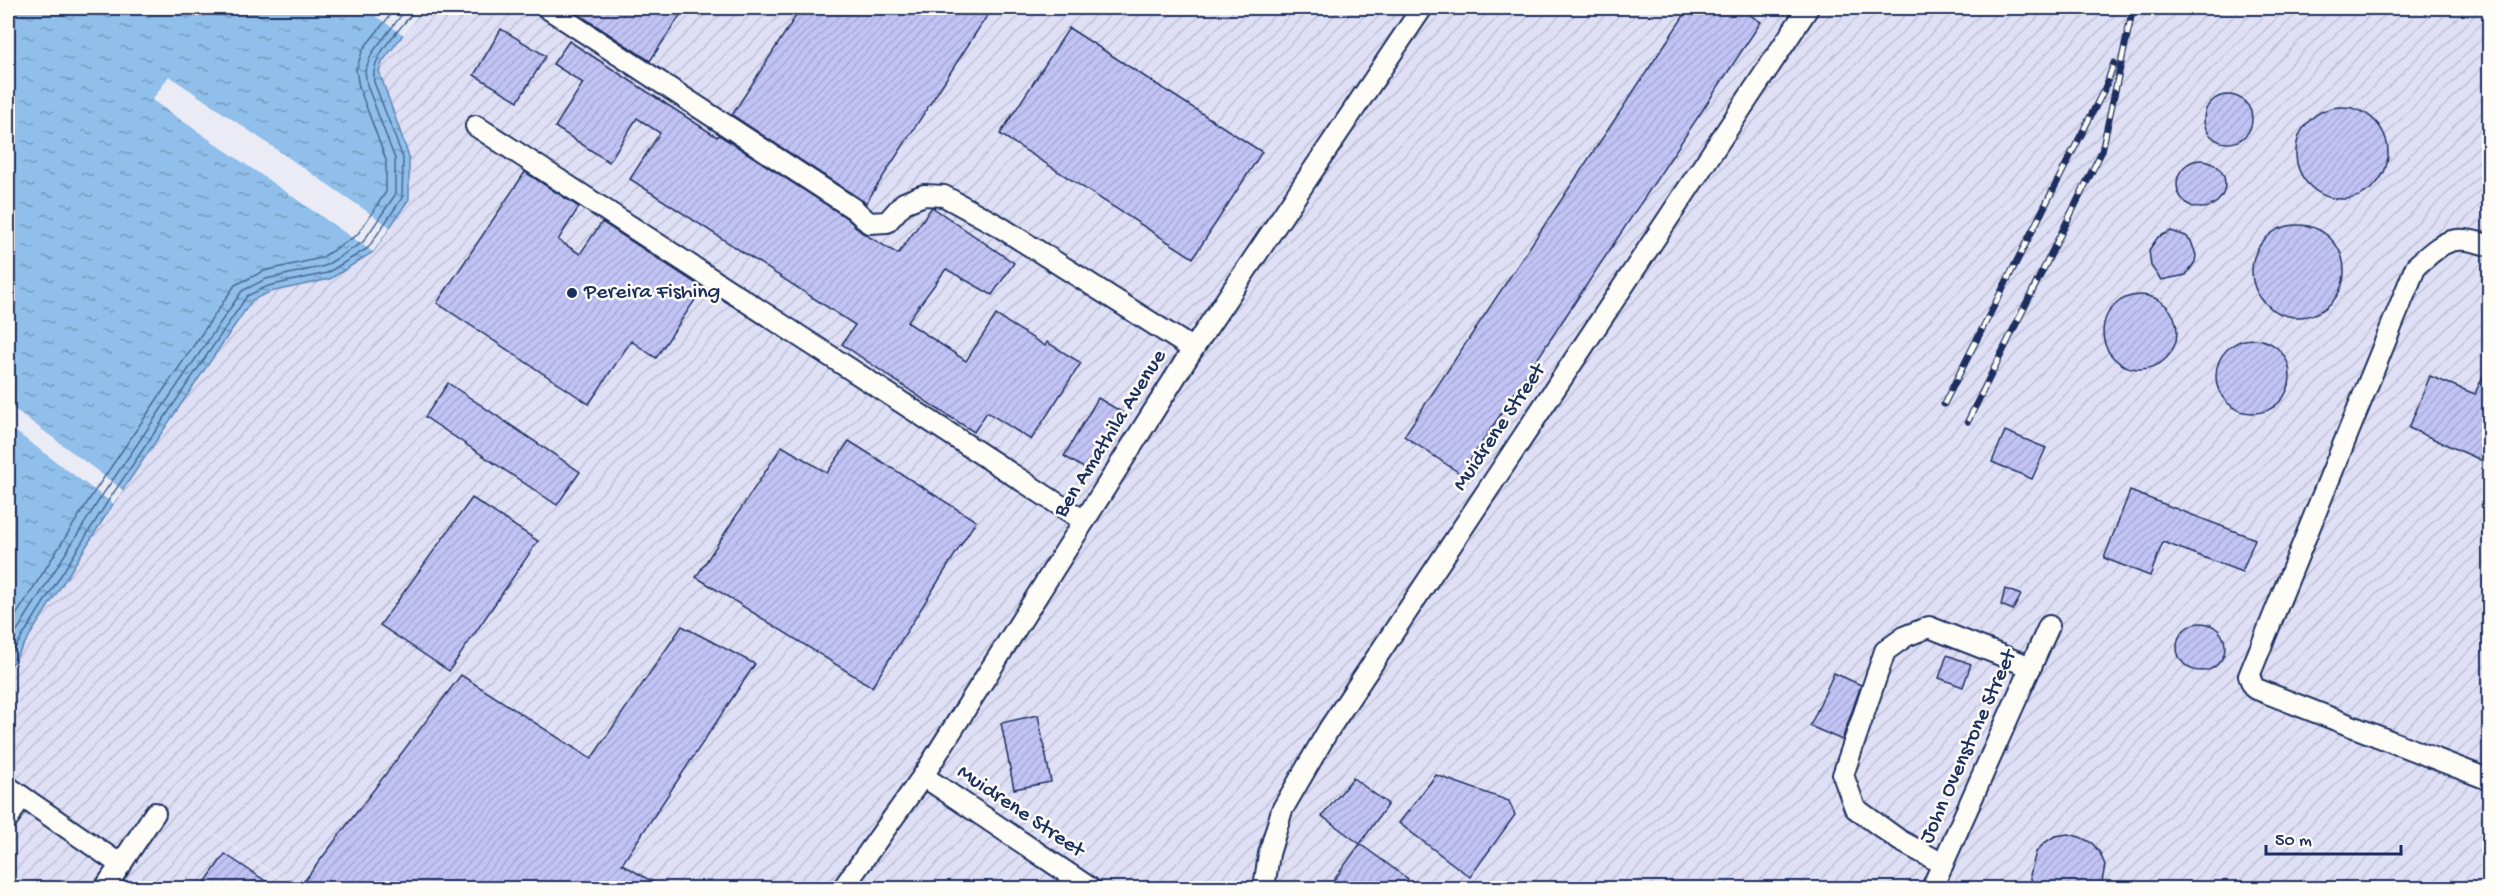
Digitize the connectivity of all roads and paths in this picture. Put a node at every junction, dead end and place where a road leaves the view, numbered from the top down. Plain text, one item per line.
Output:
1 (547, 8) edge
2 (1422, 8) edge
3 (1808, 8) edge
4 (476, 126) dead end
5 (2490, 246) edge
6 (1193, 349) junction
7 (1084, 521) junction
8 (2049, 626) dead end
9 (2031, 667) junction
10 (923, 776) junction
11 (2490, 780) edge
12 (14, 791) edge
13 (155, 813) dead end
14 (8, 819) edge
15 (1943, 864) junction
16 (121, 865) junction
17 (105, 888) edge
18 (843, 888) edge
19 (1090, 888) edge
20 (1264, 888) edge
21 (1932, 888) edge

1 - 6 street
2 - 6 street, Ben Amathila Avenue
3 - 20 street, Muidrene Street
4 - 7 street
5 - 11 street
6 - 7 street, Ben Amathila Avenue
7 - 10 street, Ben Amathila Avenue
8 - 9 street, John Ovenstone Street
9 - 15 street, John Ovenstone Street
9 - 15 street
10 - 18 street, Ben Amathila Avenue
10 - 19 street, Muidrene Street
12 - 14 street
12 - 16 street
13 - 16 street
15 - 21 street, John Ovenstone Street
16 - 17 street

